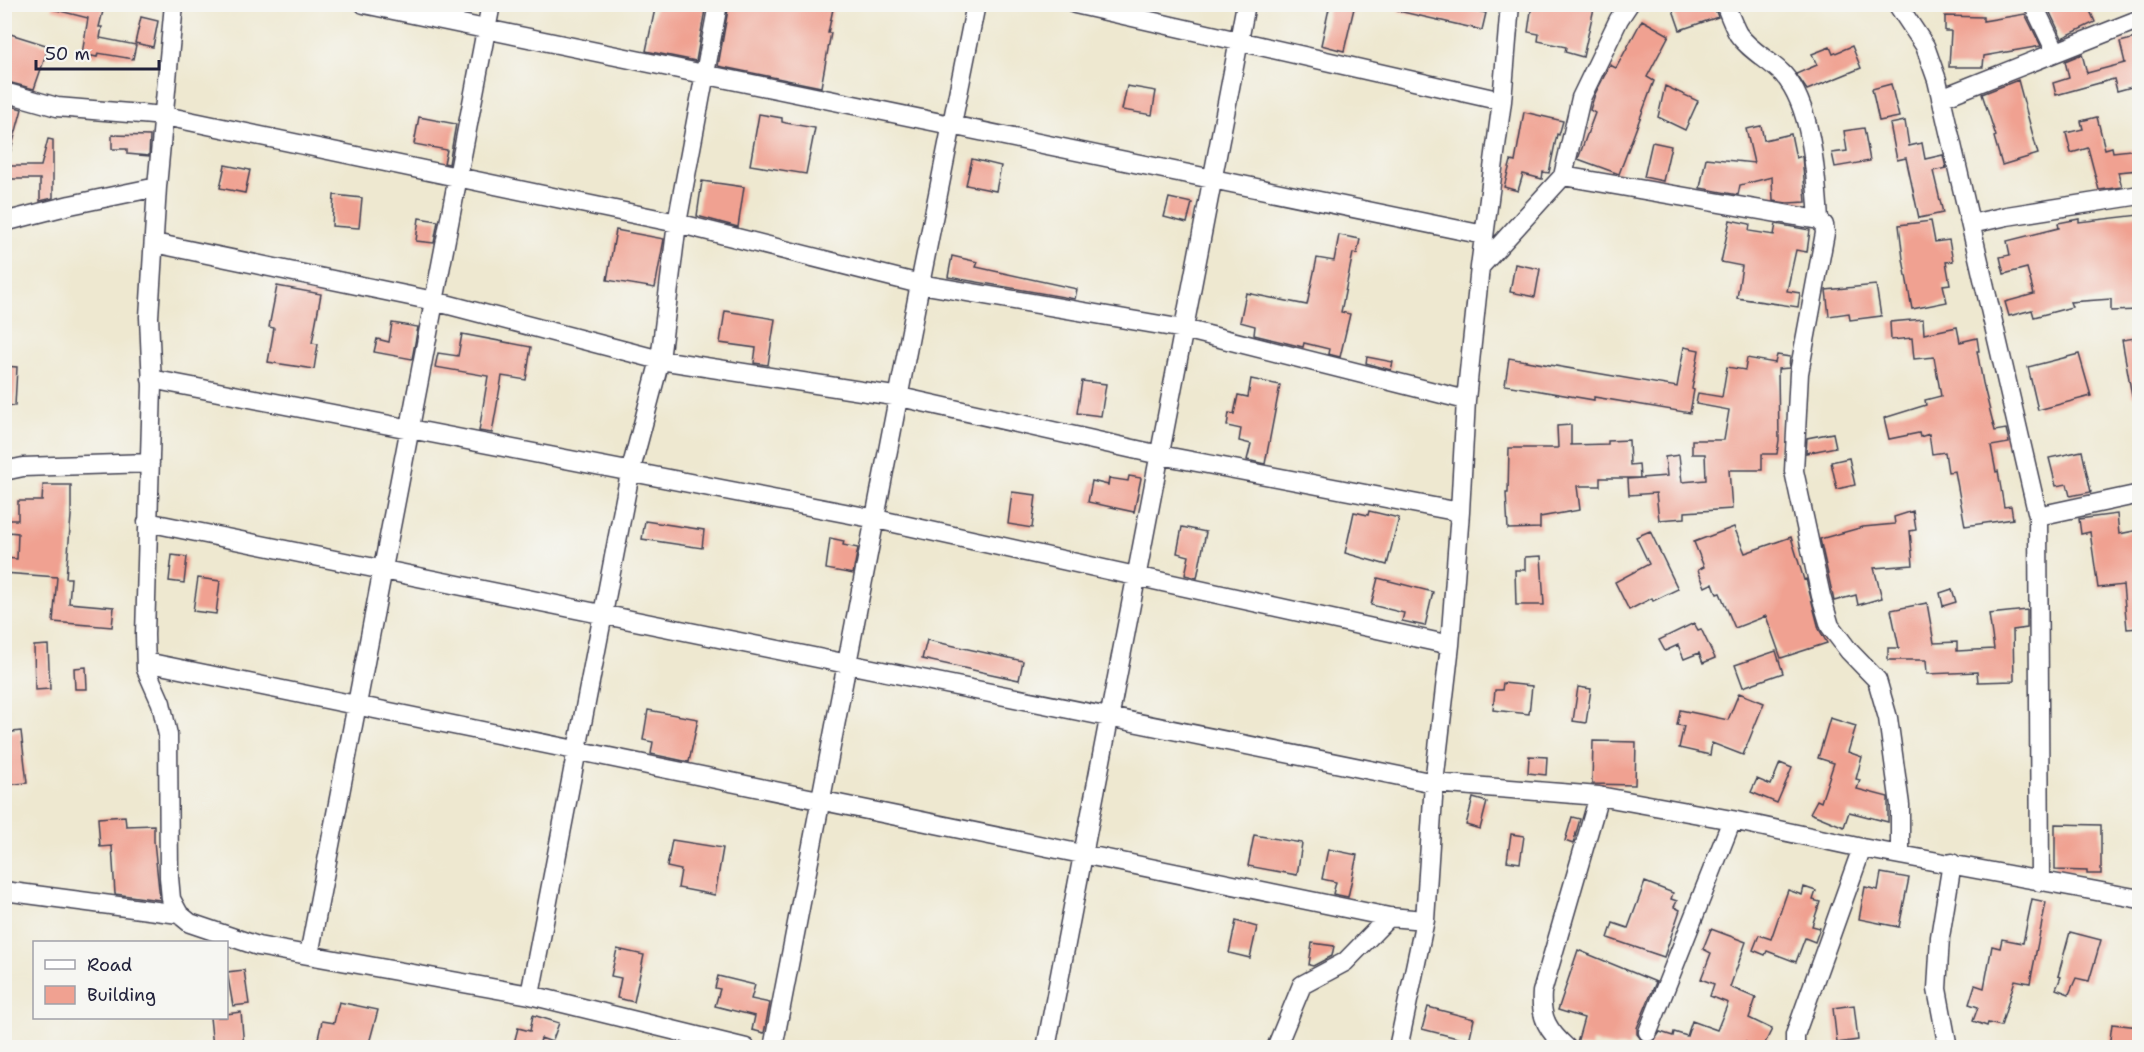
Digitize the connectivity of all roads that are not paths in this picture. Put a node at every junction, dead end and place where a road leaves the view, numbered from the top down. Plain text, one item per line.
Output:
1 (174, 4) edge
2 (364, 4) edge
3 (491, 4) edge
4 (718, 4) edge
5 (976, 4) edge
6 (1075, 4) edge
7 (1246, 4) edge
8 (1510, 4) edge
9 (1629, 4) edge
10 (1725, 4) edge
11 (1897, 4) edge
12 (2033, 4) edge
13 (2139, 19) edge
14 (486, 30) junction
15 (1239, 42) junction
16 (2056, 52) junction
17 (705, 75) junction
18 (4, 92) edge
19 (1941, 98) junction
20 (1502, 101) junction
21 (165, 116) junction
22 (953, 126) junction
23 (1563, 176) junction
24 (458, 177) junction
25 (1212, 179) junction
26 (157, 187) junction
27 (2139, 195) edge
28 (1819, 220) junction
29 (4, 222) edge
30 (677, 223) junction
31 (1971, 224) junction
32 (1484, 235) junction
33 (154, 243) junction
34 (1480, 267) junction
35 (920, 284) junction
36 (434, 301) junction
37 (1184, 329) junction
38 (660, 360) junction
39 (151, 379) junction
40 (900, 397) junction
41 (1466, 400) junction
42 (408, 429) junction
43 (1160, 455) junction
44 (150, 463) junction
45 (4, 471) edge
46 (630, 473) junction
47 (2139, 494) edge
48 (1460, 512) junction
49 (2038, 516) junction
50 (876, 519) junction
51 (147, 522) junction
52 (382, 570) junction
53 (1136, 576) junction
54 (602, 615) junction
55 (1450, 645) junction
56 (146, 662) junction
57 (848, 664) junction
58 (356, 705) junction
59 (1110, 717) junction
60 (577, 750) junction
61 (1434, 783) junction
62 (1599, 796) junction
63 (821, 800) junction
64 (1732, 820) junction
65 (1862, 848) junction
66 (1083, 854) junction
67 (1900, 854) junction
68 (1952, 863) junction
69 (2040, 882) junction
70 (4, 891) edge
71 (2139, 899) edge
72 (178, 915) junction
73 (1389, 917) junction
74 (1425, 920) junction
75 (309, 955) junction
76 (530, 995) junction
77 (1648, 1032) dead end
78 (703, 1043) edge
79 (746, 1047) edge
80 (773, 1047) edge
81 (1046, 1047) edge
82 (1276, 1047) edge
83 (1398, 1047) edge
84 (1568, 1047) edge
85 (1795, 1047) edge
86 (1948, 1047) edge

1 - 21 street
2 - 14 street
3 - 14 street
4 - 17 street
5 - 22 street
6 - 15 street
7 - 15 street
8 - 20 street
9 - 23 street
10 - 28 street
11 - 19 street
12 - 16 street
13 - 16 street
14 - 17 street
14 - 24 street
15 - 20 street
15 - 25 street
16 - 19 street
17 - 22 street
17 - 30 street
18 - 21 street
19 - 31 street
20 - 32 street
21 - 24 street
21 - 26 street
22 - 25 street
22 - 35 street
23 - 28 street
23 - 34 street
24 - 30 street
24 - 36 street
25 - 32 street
25 - 37 street
26 - 29 street
26 - 33 street
27 - 31 street
28 - 67 street
30 - 35 street
30 - 38 street
31 - 49 street
32 - 34 street
33 - 36 street
33 - 39 street
34 - 41 street
35 - 37 street
35 - 40 street
36 - 38 street
36 - 42 street
37 - 41 street
37 - 43 street
38 - 40 street
38 - 46 street
39 - 42 street
39 - 44 street
40 - 43 street
40 - 50 street
41 - 48 street
42 - 46 street
42 - 52 street
43 - 48 street
43 - 53 street
44 - 45 street
44 - 51 street
46 - 50 street
46 - 54 street
47 - 49 street
48 - 55 street
49 - 69 street
50 - 53 street
50 - 57 street
51 - 52 street
51 - 56 street
52 - 54 street
52 - 58 street
53 - 55 street
53 - 59 street
54 - 57 street
54 - 60 street
55 - 61 street
56 - 58 street
56 - 72 street
57 - 59 street
57 - 63 street
58 - 60 street
58 - 75 street
59 - 61 street
59 - 66 street
60 - 63 street
60 - 76 street
61 - 62 street
61 - 74 street
62 - 64 street
62 - 84 street
63 - 66 street
63 - 80 street
64 - 65 street
64 - 77 street
65 - 67 street
65 - 85 street
66 - 73 street
66 - 81 street
67 - 68 street
68 - 69 street
68 - 86 street
69 - 71 street
70 - 72 street
72 - 75 street
73 - 74 street
73 - 82 street
74 - 83 street
75 - 76 street
76 - 78 street
78 - 79 street

